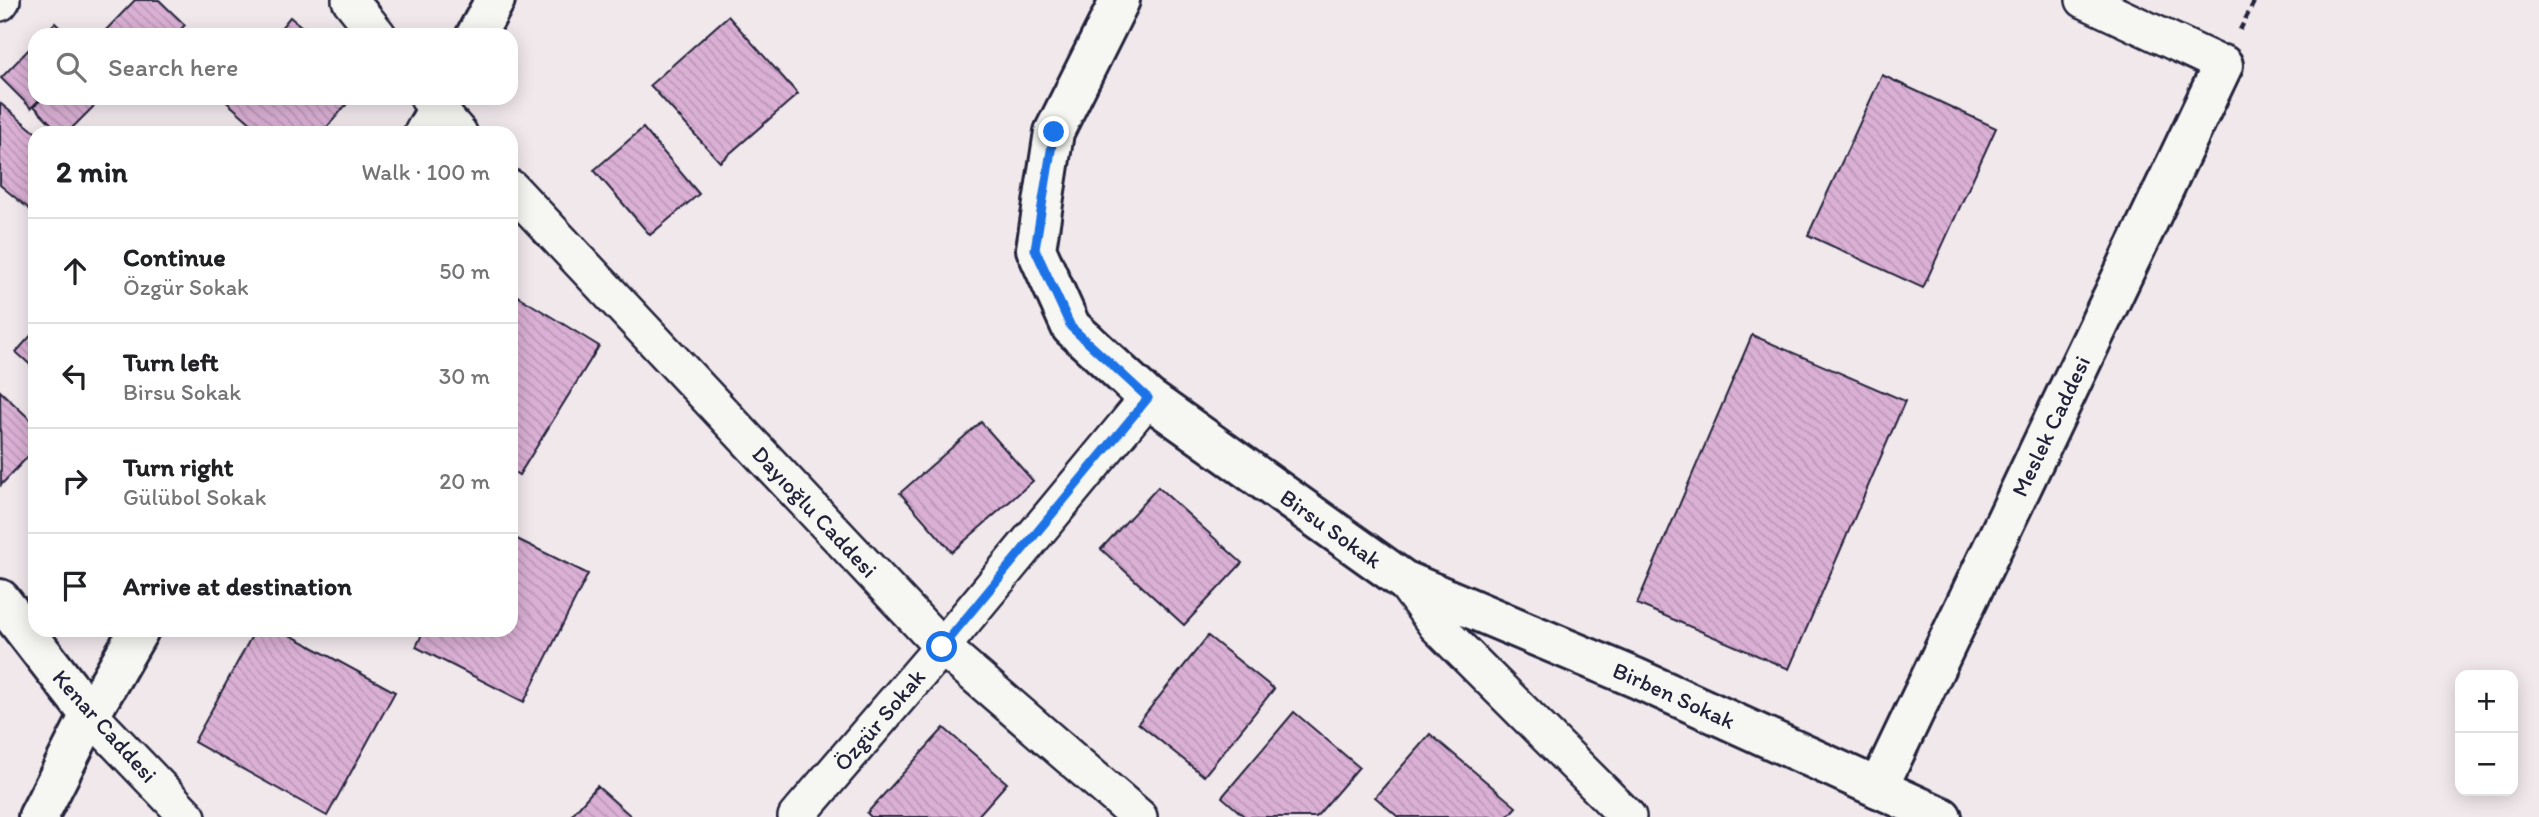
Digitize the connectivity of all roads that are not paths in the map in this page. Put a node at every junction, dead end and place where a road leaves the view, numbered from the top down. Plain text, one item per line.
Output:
1 (350, 0) edge
2 (495, 0) edge
3 (1120, 0) edge
4 (2084, 0) edge
5 (372, 28) edge
6 (480, 28) edge
7 (2223, 65) joint
8 (518, 195) edge
9 (1148, 398) junction
10 (1403, 580) junction
11 (0, 599) edge
12 (28, 635) edge
13 (29, 637) edge
14 (135, 637) edge
15 (942, 647) junction
16 (90, 715) junction
17 (1878, 788) junction
18 (38, 817) edge
19 (188, 817) edge
20 (796, 817) edge
21 (1139, 817) edge
22 (1628, 817) edge
23 (1942, 817) edge

1 - 5 street
2 - 6 street
3 - 9 street, Birsu Sokak
4 - 7 street
7 - 17 street, Meslek Caddesi
8 - 15 street, Dayıoğlu Caddesi
9 - 10 street, Birsu Sokak
9 - 15 street, Özgür Sokak
10 - 17 street, Birben Sokak
10 - 22 street, Birsu Sokak
11 - 12 street, Kenar Caddesi
13 - 16 street, Kenar Caddesi
14 - 16 street
15 - 20 street, Özgür Sokak
15 - 21 street, Dayıoğlu Caddesi
16 - 18 street
16 - 19 street, Kenar Caddesi
17 - 23 street, Birben Sokak

